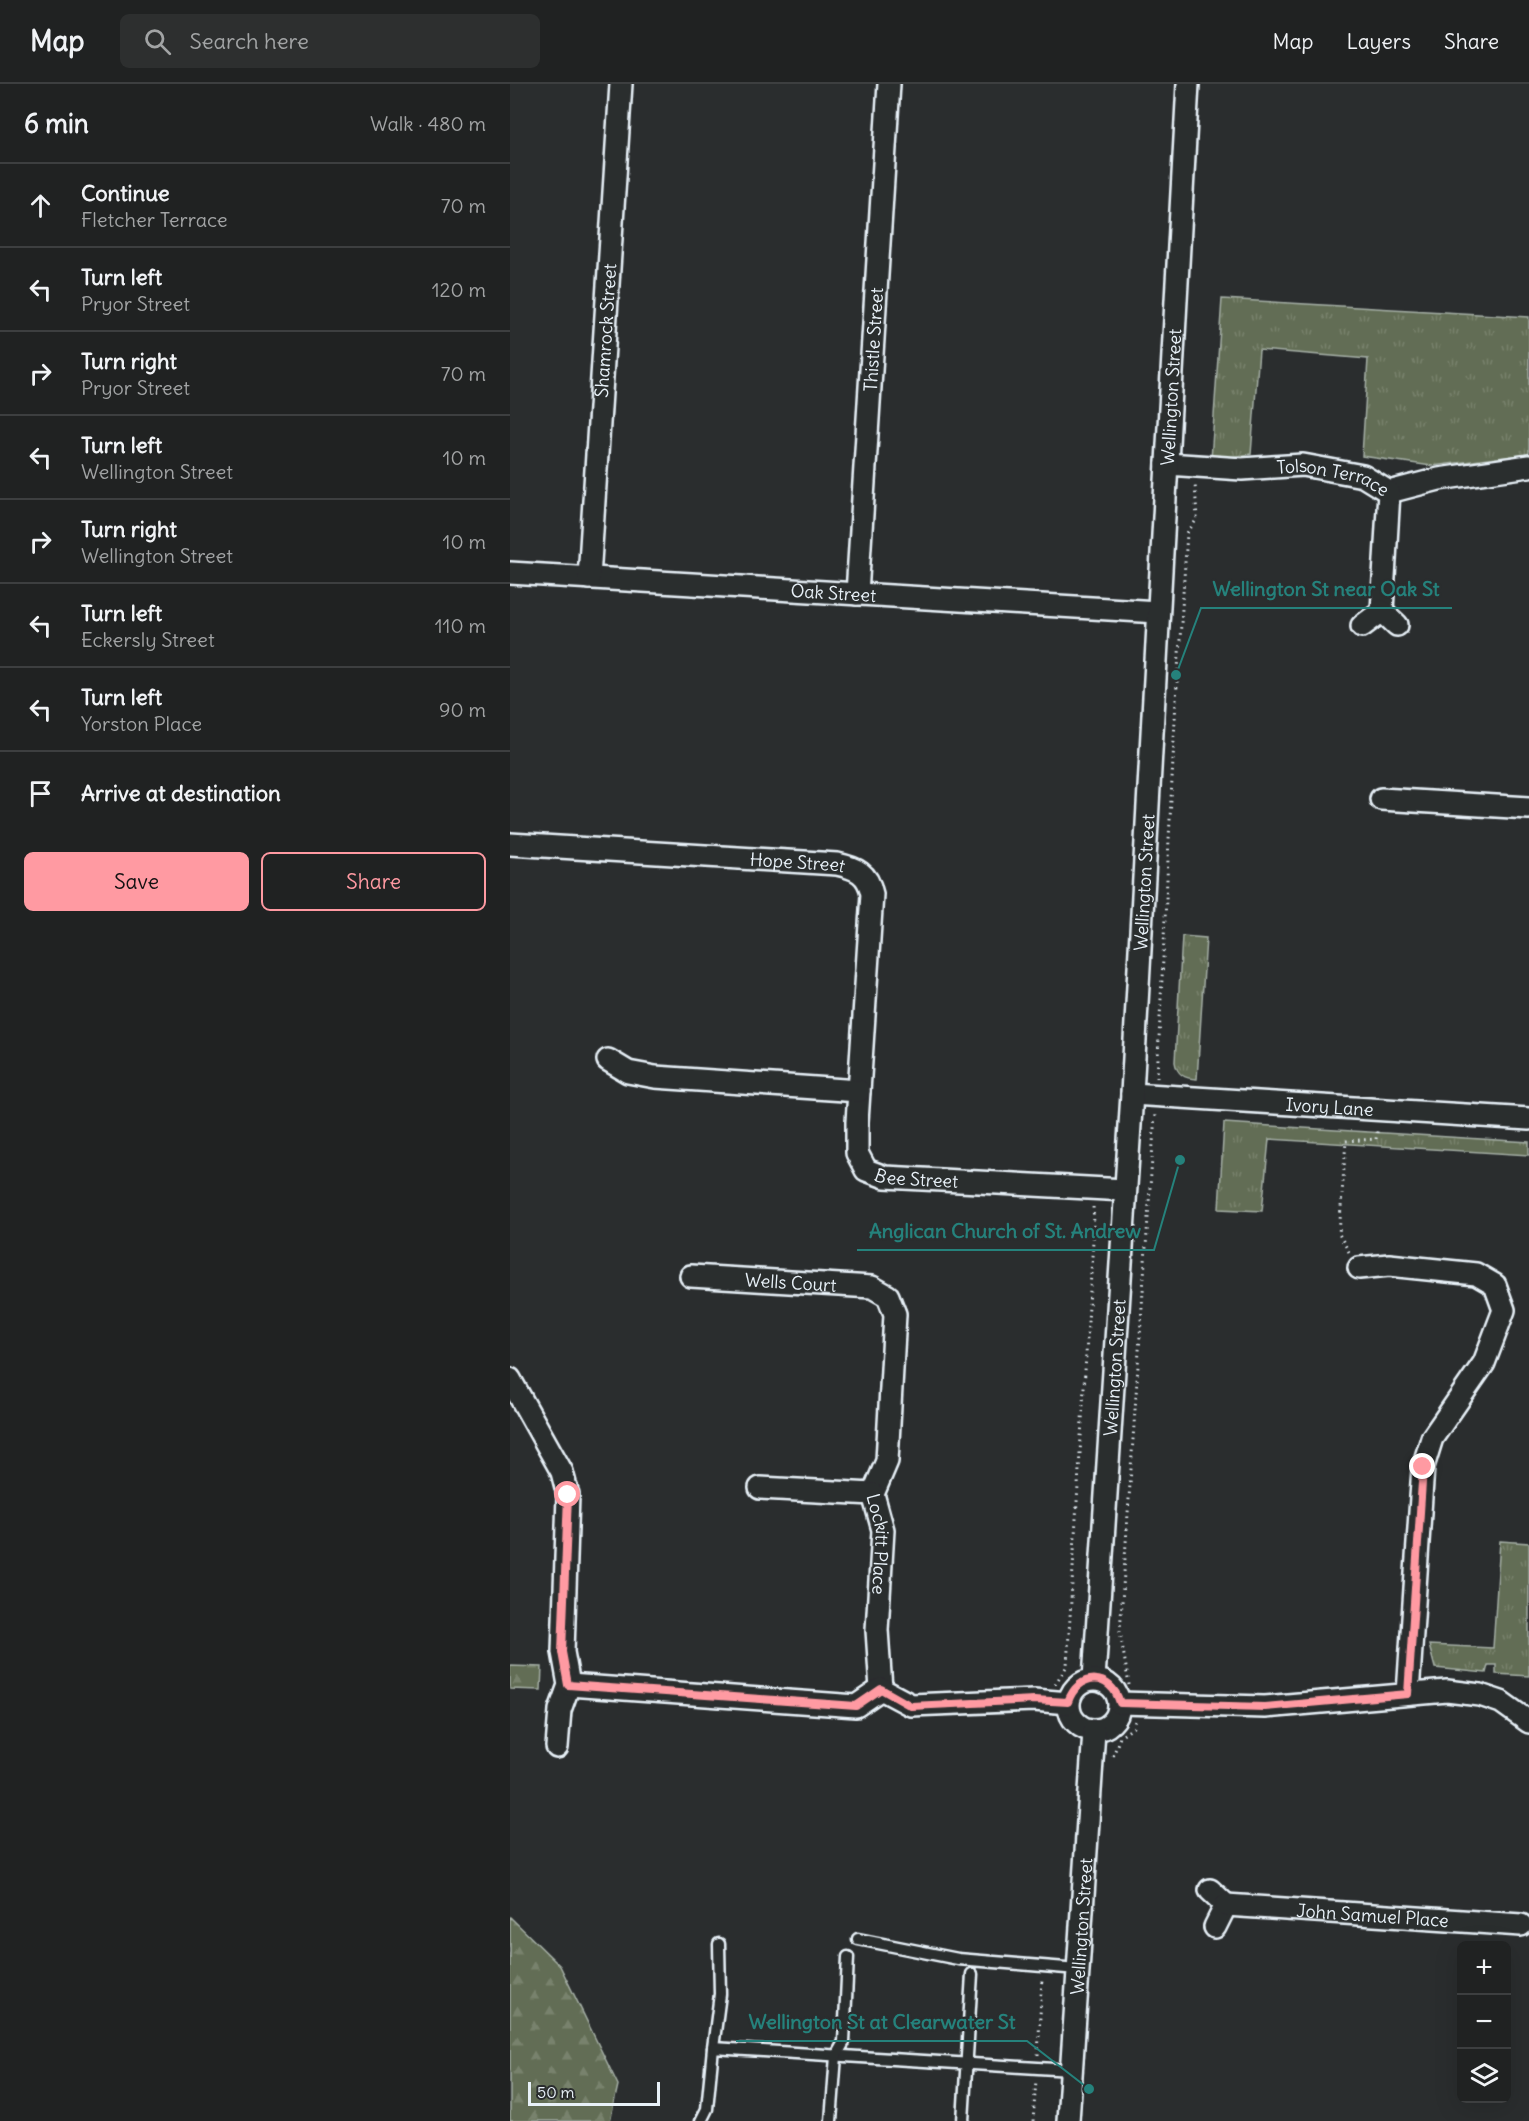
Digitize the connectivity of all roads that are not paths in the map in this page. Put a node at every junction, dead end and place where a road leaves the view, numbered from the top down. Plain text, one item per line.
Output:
1 (621, 84) edge
2 (889, 84) edge
3 (1188, 84) edge
4 (1167, 464) junction
5 (1529, 466) edge
6 (1389, 492) junction
7 (510, 573) edge
8 (590, 578) junction
9 (857, 594) junction
10 (1158, 612) junction
11 (1362, 626) dead end
12 (1381, 799) dead end
13 (1529, 808) edge
14 (510, 844) edge
15 (608, 1060) dead end
16 (859, 1091) junction
17 (1132, 1094) junction
18 (1529, 1119) edge
19 (1125, 1190) junction
20 (1359, 1268) road end
21 (691, 1276) dead end
22 (888, 1296) joint
23 (510, 1379) edge
24 (760, 1488) dead end
25 (873, 1494) junction
26 (1095, 1679) junction
27 (568, 1685) junction
28 (881, 1689) junction
29 (1408, 1694) junction
30 (1068, 1702) junction
31 (1127, 1703) junction
32 (1529, 1722) edge
33 (1095, 1731) junction
34 (557, 1747) dead end
35 (1210, 1890) dead end
36 (1226, 1905) junction
37 (1215, 1927) dead end
38 (1526, 1927) edge
39 (858, 1939) dead end
40 (719, 1944) dead end
41 (848, 1957) dead end
42 (1078, 1969) junction
43 (972, 1974) dead end
44 (713, 2048) junction
45 (836, 2056) junction
46 (966, 2064) junction
47 (1071, 2070) junction
48 (701, 2121) edge
49 (831, 2121) edge
50 (963, 2121) edge
51 (1068, 2121) edge

1 - 8 street, Shamrock Street
2 - 9 street, Thistle Street
3 - 4 street, Wellington Street
4 - 6 street, Tolson Terrace
4 - 10 street, Wellington Street
5 - 6 street, Tolson Terrace
6 - 11 street
7 - 8 street, Oak Street
8 - 9 street, Oak Street
9 - 10 street, Oak Street
10 - 17 street, Wellington Street
12 - 13 street
14 - 16 street, Hope Street
15 - 16 street
16 - 19 street, Bee Street
17 - 18 street, Ivory Lane
17 - 19 street, Wellington Street
19 - 26 street, Wellington Street
20 - 29 street
21 - 22 street, Wells Court
22 - 25 street, Lockitt Place
23 - 27 street
24 - 25 street
25 - 28 street, Lockitt Place
26 - 30 street
26 - 31 street
27 - 28 street
27 - 34 street
28 - 30 street
29 - 31 street
29 - 32 street
30 - 33 street
31 - 33 street
33 - 42 street, Wellington Street
35 - 36 street
36 - 37 street
36 - 38 street, John Samuel Place
39 - 42 lane
40 - 44 lane
41 - 45 lane
42 - 47 street, Wellington Street
43 - 46 lane
44 - 45 lane
44 - 48 lane
45 - 46 lane
45 - 49 lane
46 - 47 lane
46 - 50 lane
47 - 51 street, Wellington Street

